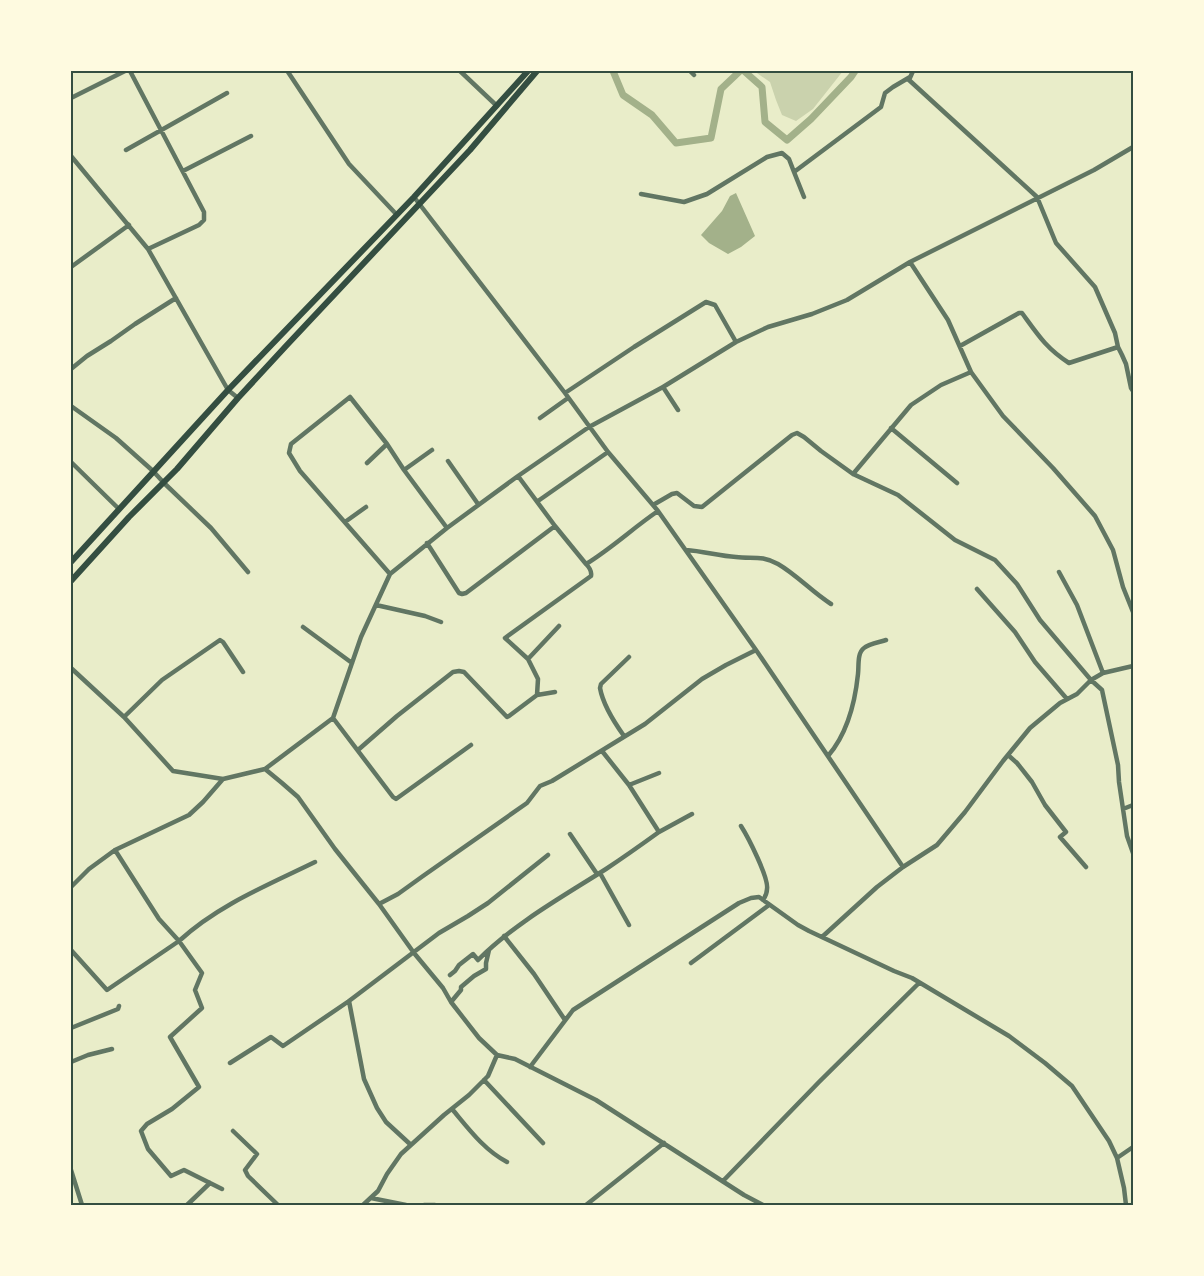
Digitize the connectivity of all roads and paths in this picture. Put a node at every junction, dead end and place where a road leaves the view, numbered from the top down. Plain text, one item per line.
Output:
1 (125, 71) edge
2 (130, 71) edge
3 (460, 71) edge
4 (528, 71) edge
5 (537, 71) edge
6 (913, 71) edge
7 (288, 72) edge
8 (910, 78) junction
9 (227, 93) dead end
10 (71, 98) edge
11 (497, 106) junction
12 (161, 130) junction
13 (251, 136) dead end
14 (1133, 147) edge
15 (126, 150) dead end
16 (71, 156) edge
17 (183, 172) junction
18 (794, 172) junction
19 (642, 194) dead end
20 (414, 197) junction
21 (804, 197) dead end
22 (1037, 198) junction
23 (420, 205) junction
24 (397, 215) junction
25 (129, 225) junction
26 (148, 249) junction
27 (910, 262) junction
28 (71, 267) edge
29 (176, 298) junction
30 (311, 304) junction
31 (318, 311) junction
32 (736, 342) junction
33 (960, 346) junction
34 (1118, 348) junction
35 (71, 369) edge
36 (971, 372) junction
37 (663, 387) junction
38 (228, 390) junction
39 (1133, 391) edge
40 (566, 396) junction
41 (238, 398) junction
42 (71, 406) edge
43 (678, 410) dead end
44 (540, 418) dead end
45 (589, 427) junction
46 (891, 428) junction
47 (387, 444) junction
48 (432, 450) dead end
49 (608, 452) junction
50 (448, 461) dead end
51 (71, 462) edge
52 (368, 463) dead end
53 (404, 470) junction
54 (154, 471) junction
55 (853, 474) junction
56 (518, 476) junction
57 (164, 483) junction
58 (956, 483) dead end
59 (538, 501) junction
60 (478, 504) junction
61 (653, 505) junction
62 (366, 507) dead end
63 (120, 509) junction
64 (658, 511) junction
65 (345, 522) junction
66 (555, 526) junction
67 (446, 528) junction
68 (97, 535) junction
69 (105, 543) junction
70 (427, 543) junction
71 (686, 550) junction
72 (71, 562) edge
73 (586, 564) junction
74 (248, 572) dead end
75 (1059, 572) dead end
76 (390, 574) junction
77 (71, 581) edge
78 (977, 588) dead end
79 (831, 604) dead end
80 (376, 605) junction
81 (1133, 612) edge
82 (441, 622) dead end
83 (559, 626) dead end
84 (303, 627) dead end
85 (506, 638) junction
86 (886, 640) dead end
87 (499, 641) dead end
88 (756, 650) junction
89 (629, 657) dead end
90 (528, 659) junction
91 (352, 663) junction
92 (1133, 666) edge
93 (71, 668) edge
94 (243, 672) dead end
95 (1103, 673) junction
96 (1091, 680) junction
97 (554, 692) dead end
98 (537, 695) junction
99 (1067, 699) junction
100 (124, 717) junction
101 (333, 718) junction
102 (624, 736) junction
103 (471, 745) dead end
104 (358, 750) junction
105 (602, 751) junction
106 (1008, 755) junction
107 (828, 756) junction
108 (265, 769) junction
109 (659, 773) dead end
110 (223, 779) junction
111 (628, 785) junction
112 (1133, 805) edge
113 (1123, 809) junction
114 (692, 814) dead end
115 (740, 826) dead end
116 (659, 832) junction
117 (570, 834) dead end
118 (115, 850) junction
119 (1133, 852) edge
120 (548, 855) dead end
121 (315, 862) dead end
122 (903, 867) junction
123 (1086, 867) dead end
124 (598, 873) junction
125 (71, 887) edge
126 (763, 900) junction
127 (379, 904) junction
128 (769, 905) junction
129 (628, 925) dead end
130 (504, 936) junction
131 (822, 937) junction
132 (179, 941) junction
133 (71, 950) edge
134 (489, 950) junction
135 (414, 953) junction
136 (691, 963) dead end
137 (450, 975) dead end
138 (919, 983) junction
139 (349, 1002) junction
140 (451, 1002) junction
141 (119, 1006) dead end
142 (565, 1020) junction
143 (71, 1028) edge
144 (112, 1049) dead end
145 (497, 1055) junction
146 (71, 1062) edge
147 (230, 1063) dead end
148 (530, 1067) junction
149 (484, 1080) junction
150 (452, 1109) junction
151 (232, 1131) dead end
152 (544, 1143) dead end
153 (664, 1143) junction
154 (411, 1145) junction
155 (1133, 1147) edge
156 (1117, 1158) junction
157 (507, 1162) dead end
158 (71, 1170) edge
159 (723, 1181) junction
160 (210, 1183) junction
161 (222, 1189) dead end
162 (371, 1198) junction
163 (82, 1205) edge
164 (187, 1205) edge
165 (278, 1205) edge
166 (363, 1205) edge
167 (406, 1205) edge
168 (424, 1205) edge
169 (435, 1205) edge
170 (586, 1205) edge
171 (763, 1205) edge
172 (1126, 1205) edge

1 - 10 street
2 - 12 street
3 - 11 street
4 - 11 main road
5 - 23 main road
6 - 8 street
7 - 24 street
8 - 18 street
8 - 22 street
9 - 12 street
11 - 20 main road
12 - 15 street
12 - 17 street
13 - 17 street
14 - 22 street
16 - 25 street
17 - 26 street
18 - 19 street
18 - 21 street
20 - 23 street
20 - 24 main road
22 - 27 street
22 - 34 street
23 - 31 main road
23 - 40 street
24 - 30 main road
25 - 26 street
25 - 28 street
26 - 29 street
27 - 32 street
27 - 33 street
29 - 35 street
29 - 38 street
30 - 31 main road
30 - 38 main road
31 - 41 main road
32 - 37 street
32 - 40 street
33 - 34 street
33 - 36 street
34 - 39 street
36 - 46 street
36 - 81 street
37 - 43 street
37 - 45 street
38 - 41 street
38 - 54 main road
40 - 44 street
40 - 45 street
41 - 57 main road
42 - 54 street
45 - 49 street
45 - 56 street
46 - 55 street
46 - 58 street
47 - 52 street
47 - 53 street
47 - 65 street
48 - 53 street
49 - 59 street
49 - 61 street
50 - 60 street
51 - 63 street
53 - 67 street
54 - 57 street
54 - 63 main road
55 - 61 street
55 - 96 street
56 - 59 street
56 - 60 street
57 - 69 main road
57 - 74 street
59 - 66 street
60 - 67 street
61 - 64 street
62 - 65 street
63 - 68 main road
64 - 71 street
64 - 73 street
65 - 76 street
66 - 70 street
66 - 73 street
67 - 70 street
68 - 69 main road
68 - 72 main road
69 - 77 main road
70 - 76 street
71 - 79 street
71 - 88 street
73 - 85 street
75 - 95 street
76 - 80 street
78 - 99 street
80 - 82 street
80 - 91 street
83 - 90 street
84 - 91 street
85 - 87 street
85 - 90 street
86 - 107 street
88 - 102 street
88 - 107 street
89 - 102 street
90 - 98 street
91 - 101 street
92 - 95 street
93 - 100 street
94 - 100 street
95 - 96 street
96 - 99 street
96 - 113 street
97 - 98 street
98 - 104 street
99 - 106 street
100 - 110 street
101 - 104 street
101 - 108 street
102 - 105 street
103 - 104 street
105 - 111 street
105 - 127 street
106 - 122 street
106 - 123 street
107 - 122 street
108 - 110 street
108 - 127 street
109 - 111 street
110 - 118 street
111 - 116 street
112 - 113 street
113 - 119 street
114 - 116 street
115 - 126 street
116 - 124 street
117 - 124 street
118 - 125 street
118 - 132 street
120 - 135 street
121 - 132 street
122 - 131 street
124 - 129 street
124 - 130 street
126 - 128 street
126 - 142 street
127 - 135 street
128 - 131 street
128 - 136 street
130 - 134 street
130 - 142 street
131 - 138 street
132 - 133 street
132 - 160 street
134 - 137 street
134 - 140 street
135 - 139 street
135 - 140 street
138 - 156 street
138 - 159 street
139 - 147 street
139 - 154 street
140 - 145 street
141 - 143 street
142 - 148 street
144 - 146 street
145 - 148 street
145 - 149 street
148 - 153 street
149 - 150 street
149 - 152 street
150 - 154 street
150 - 157 street
151 - 165 street
153 - 159 street
153 - 170 street
154 - 162 street
155 - 156 street
156 - 172 street
158 - 163 street
159 - 171 street
160 - 161 street
160 - 164 street
162 - 166 street
162 - 167 street
168 - 169 street

